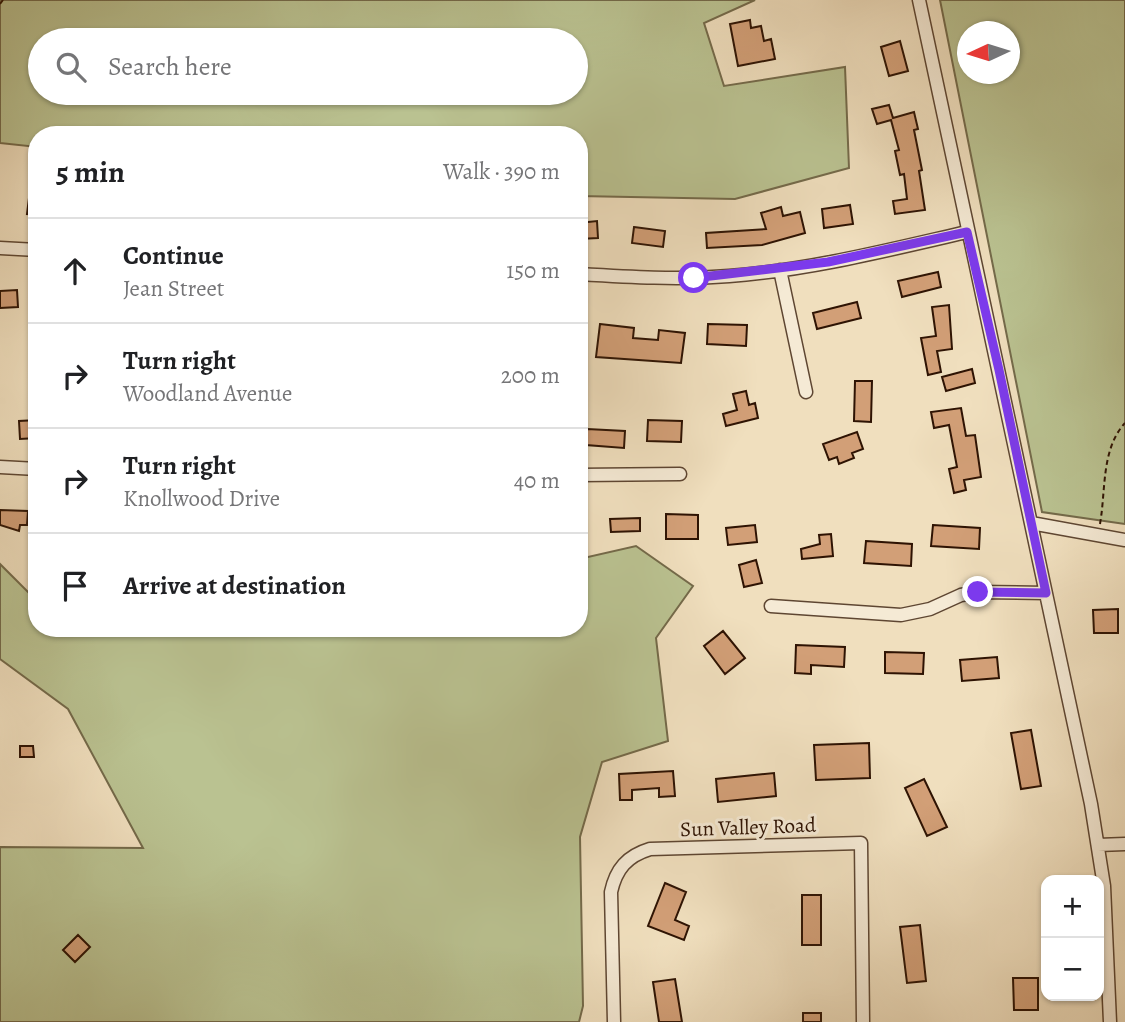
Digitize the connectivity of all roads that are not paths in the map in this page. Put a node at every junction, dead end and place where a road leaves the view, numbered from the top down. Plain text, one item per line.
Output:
1 (919, 0) edge
2 (967, 232) junction
3 (0, 248) edge
4 (28, 250) edge
5 (780, 270) junction
6 (588, 274) edge
7 (806, 392) dead end
8 (0, 467) edge
9 (28, 469) edge
10 (680, 474) dead end
11 (588, 475) edge
12 (1031, 523) junction
13 (1125, 540) edge
14 (1046, 593) junction
15 (771, 606) dead end
16 (1125, 844) edge
17 (1098, 845) junction
18 (614, 1022) edge
19 (863, 1022) edge
20 (1110, 1022) edge

1 - 2 street
2 - 5 street
2 - 12 street
3 - 4 street
5 - 6 street
5 - 7 street
8 - 9 street
10 - 11 street
12 - 13 street
12 - 14 street
14 - 15 street
14 - 17 street
16 - 17 street
17 - 20 street
18 - 19 street, Sun Valley Road

